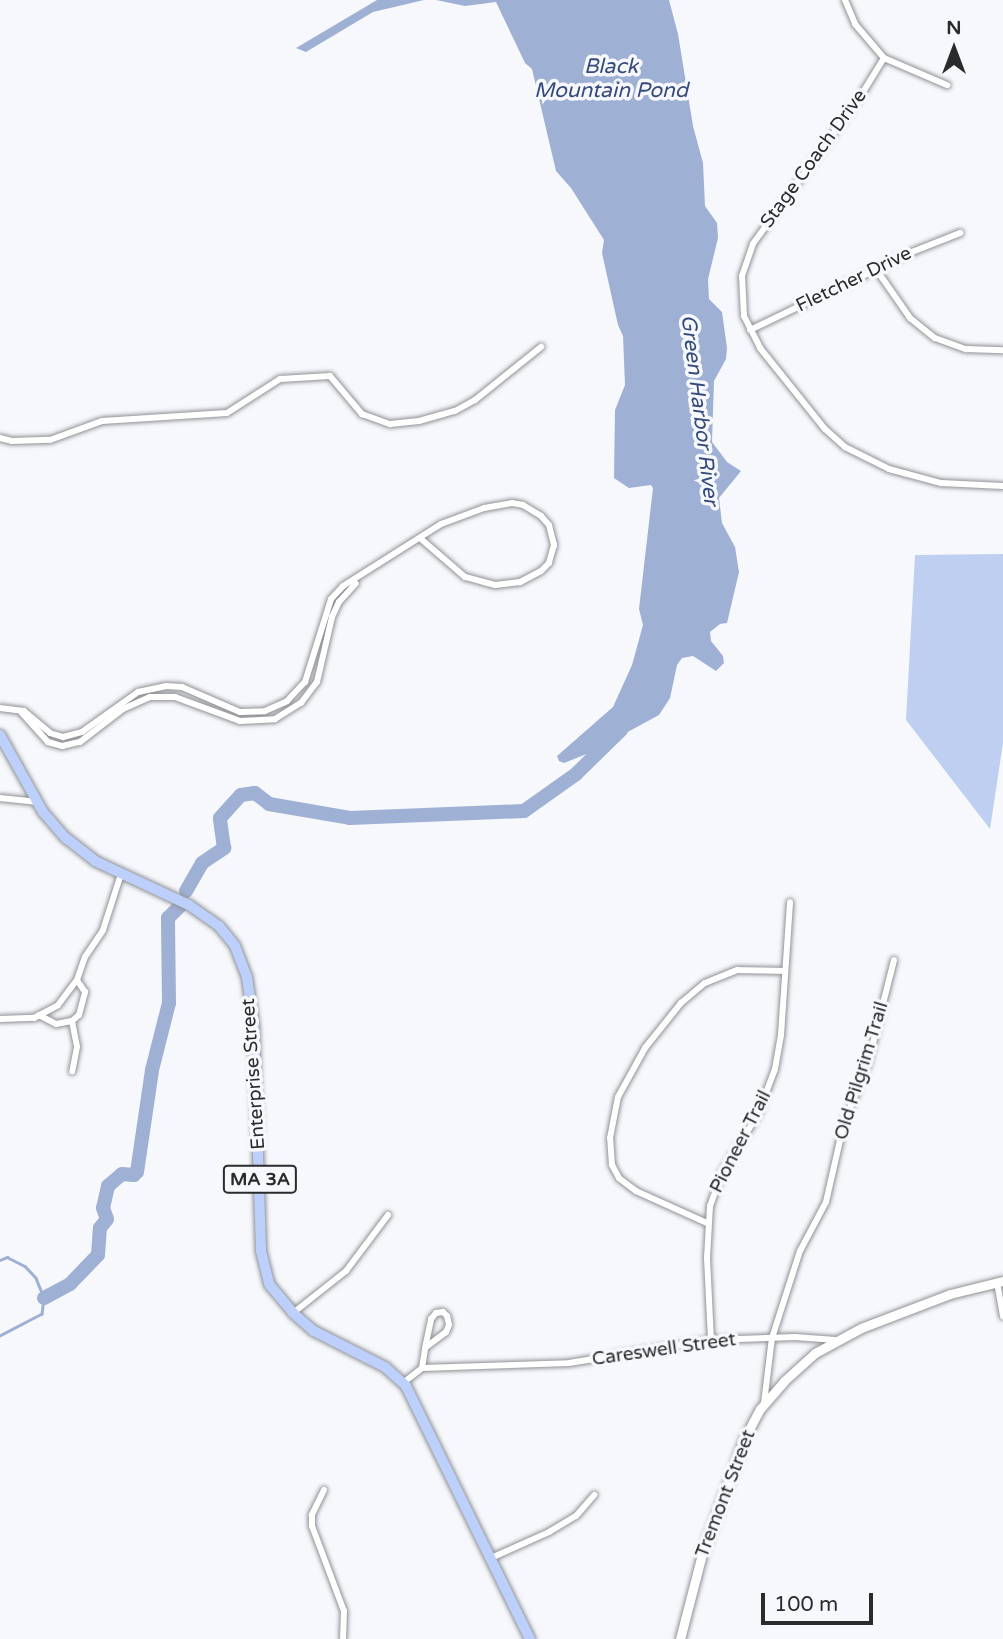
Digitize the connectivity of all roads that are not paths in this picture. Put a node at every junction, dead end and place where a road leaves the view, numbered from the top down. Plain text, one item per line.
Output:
1 (845, 0) edge
2 (884, 58) junction
3 (947, 85) dead end
4 (960, 233) dead end
5 (876, 269) junction
6 (750, 330) junction
7 (541, 347) dead end
8 (1003, 350) edge
9 (0, 438) edge
10 (1003, 486) edge
11 (421, 538) junction
12 (380, 565) junction
13 (322, 621) junction
14 (331, 626) junction
15 (166, 686) junction
16 (165, 695) junction
17 (291, 698) junction
18 (223, 706) junction
19 (297, 706) junction
20 (0, 708) edge
21 (15, 709) junction
22 (219, 715) junction
23 (104, 719) junction
24 (86, 729) junction
25 (0, 735) edge
26 (91, 736) junction
27 (0, 798) edge
28 (36, 802) junction
29 (121, 874) junction
30 (790, 902) dead end
31 (894, 960) dead end
32 (785, 971) junction
33 (77, 980) junction
34 (39, 1015) junction
35 (0, 1019) edge
36 (72, 1021) junction
37 (72, 1072) dead end
38 (388, 1215) dead end
39 (707, 1223) junction
40 (1000, 1282) edge
41 (293, 1313) junction
42 (1003, 1316) edge
43 (772, 1338) junction
44 (711, 1340) junction
45 (836, 1340) junction
46 (425, 1348) junction
47 (422, 1368) junction
48 (403, 1383) junction
49 (764, 1405) junction
50 (324, 1490) dead end
51 (594, 1495) dead end
52 (491, 1558) junction
53 (344, 1639) edge
54 (530, 1639) edge
55 (680, 1639) edge

1 - 2 street
2 - 3 street
2 - 6 street, Stage Coach Drive
4 - 5 street, Fletcher Drive
5 - 6 street, Fletcher Drive
5 - 8 street
6 - 10 street
7 - 9 street
11 - 11 street
11 - 12 street
12 - 13 street
12 - 14 street
13 - 14 street
13 - 17 street
14 - 19 street
15 - 16 street
15 - 18 street
15 - 23 street
16 - 22 street
16 - 23 street
17 - 18 street
17 - 19 street
18 - 22 street
19 - 22 street
20 - 21 street
21 - 24 street
21 - 26 street
23 - 24 street
23 - 26 street
24 - 26 street
25 - 28 main road, Enterprise Street / MA 3A
27 - 28 street
28 - 29 main road, Enterprise Street / MA 3A
29 - 33 street
29 - 41 main road, Enterprise Street / MA 3A
30 - 32 street, Pioneer Trail
31 - 43 street, Old Pilgrim Trail
32 - 39 street, Pioneer Trail
32 - 39 street
33 - 34 street
33 - 36 street
34 - 35 street
34 - 36 street
36 - 37 street
38 - 41 street
39 - 44 street, Pioneer Trail
40 - 42 street
40 - 45 main road, Careswell Street
41 - 48 main road, Enterprise Street / MA 3A
43 - 44 street, Careswell Street
43 - 45 street, Careswell Street
43 - 49 street, Old Pilgrim Trail
44 - 47 street, Careswell Street
45 - 49 main road, Tremont Street
46 - 46 street
46 - 47 street
47 - 48 street
48 - 52 main road, Enterprise Street / MA 3A
49 - 55 main road, Tremont Street
50 - 53 street
51 - 52 street
52 - 54 main road, Enterprise Street / MA 3A

